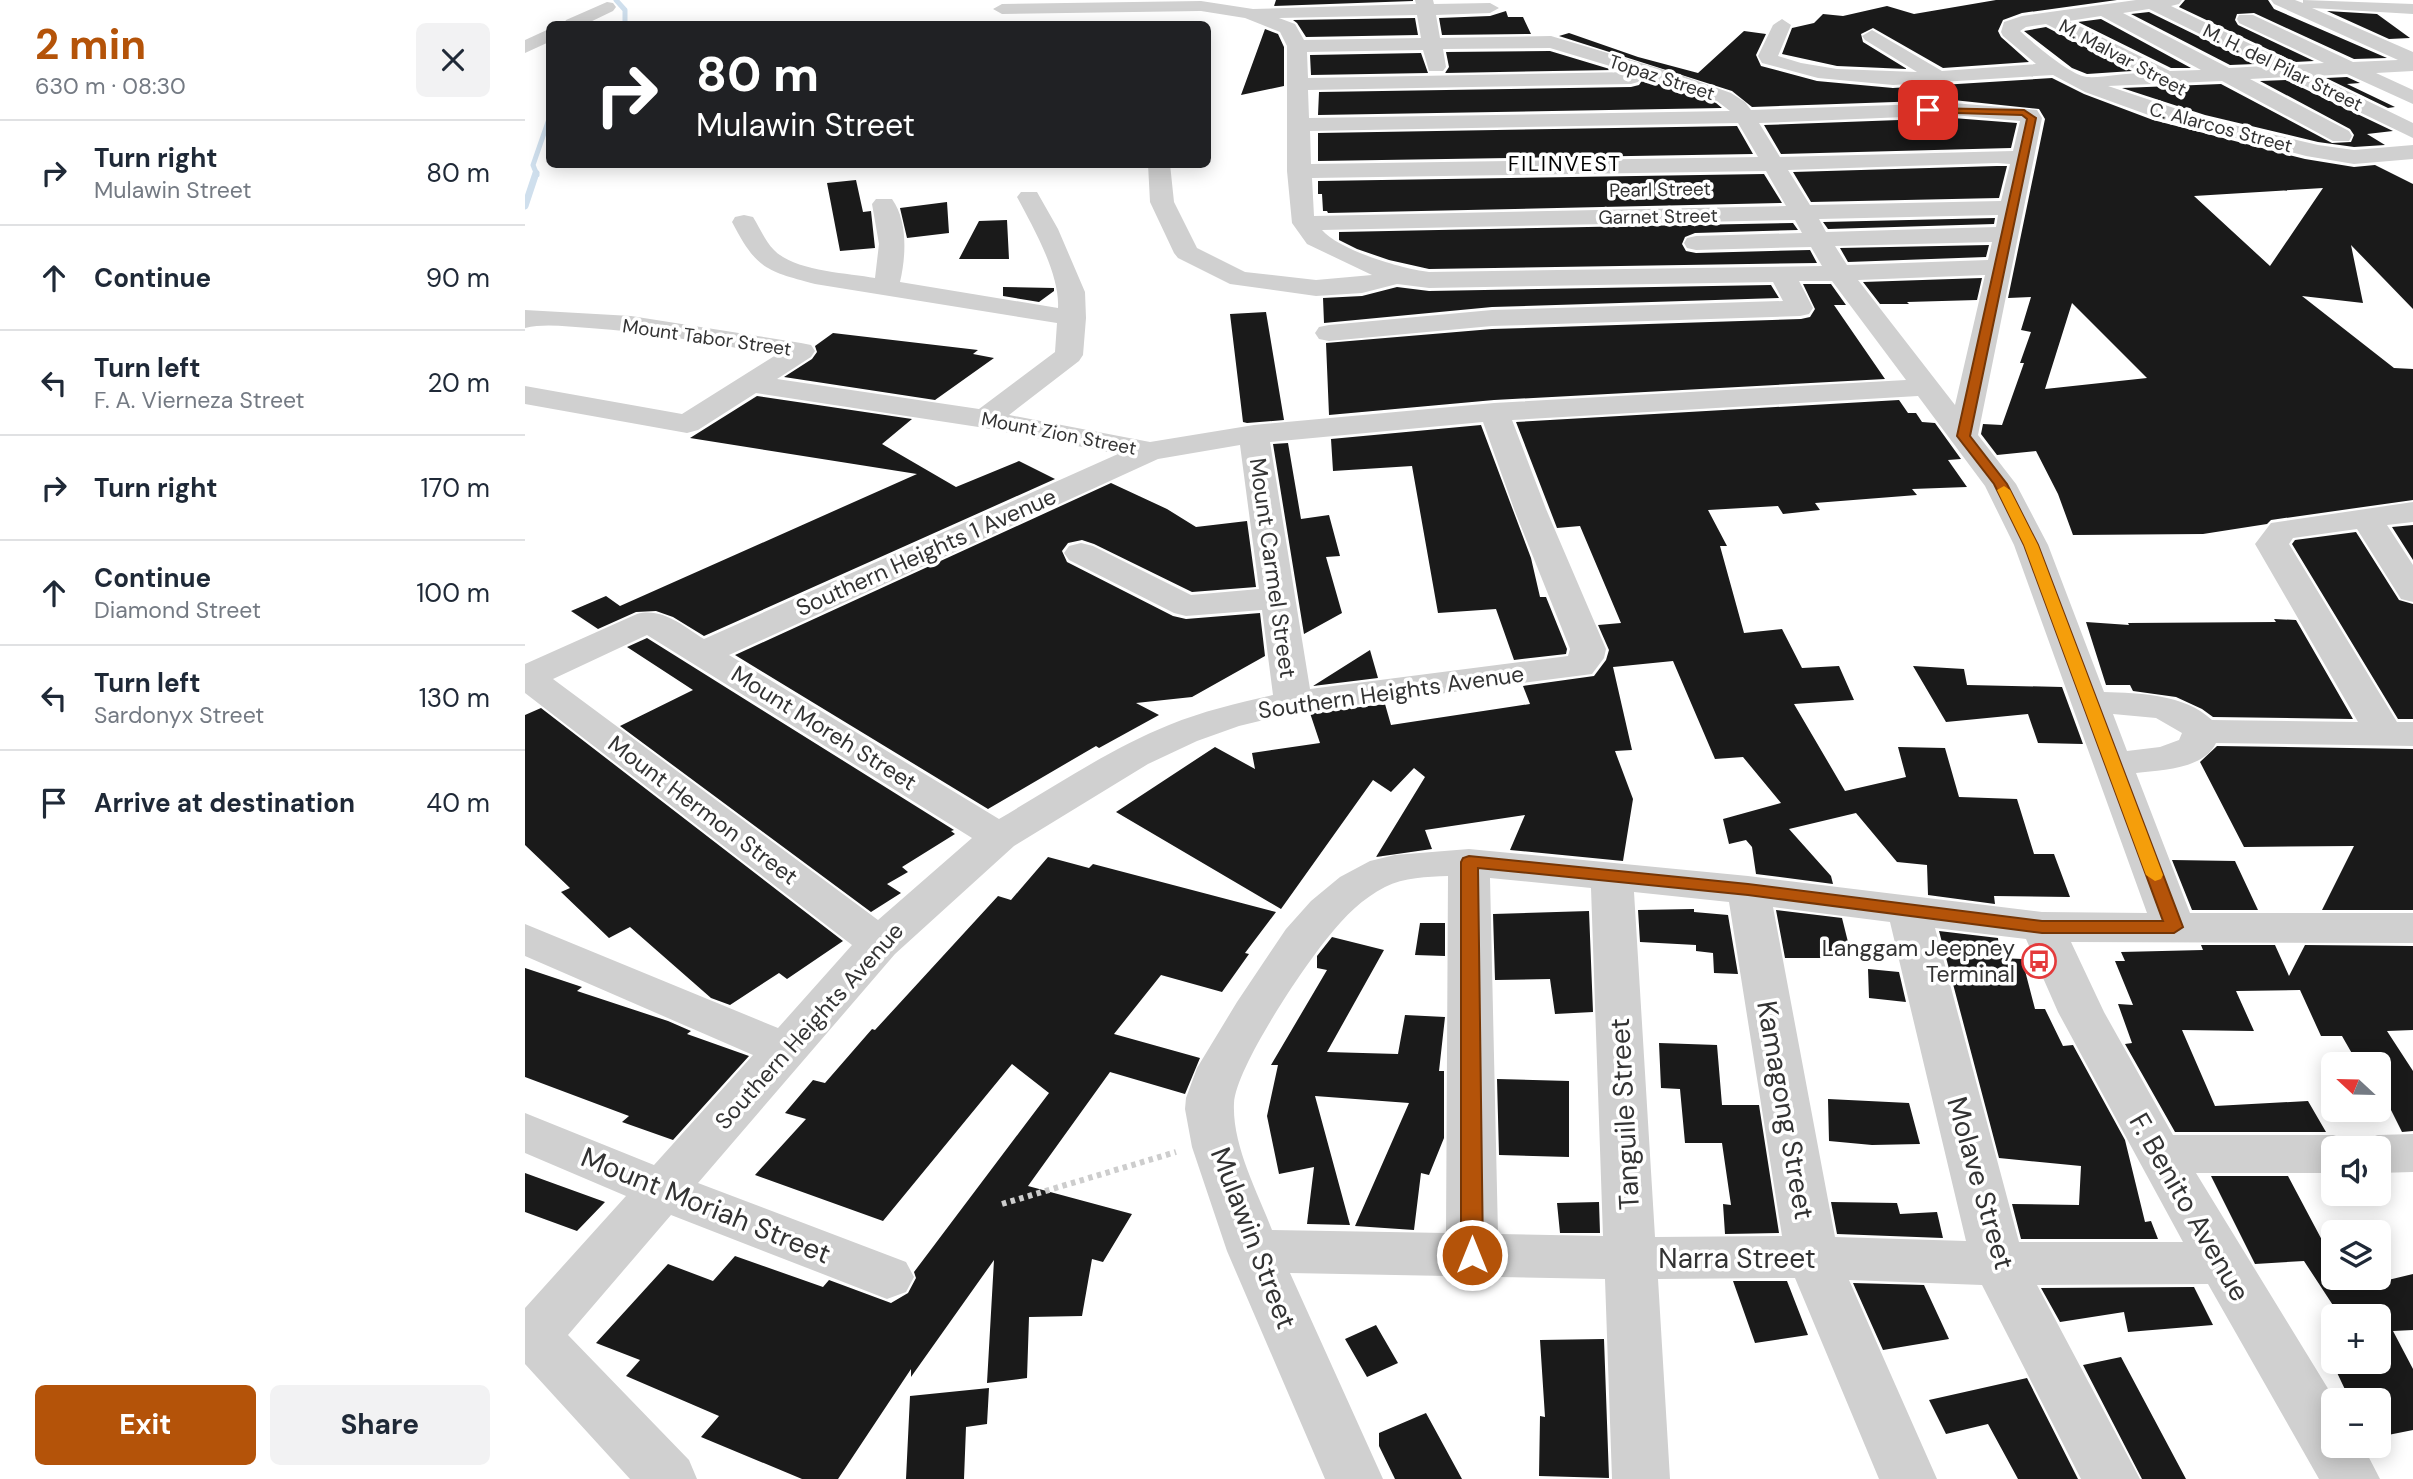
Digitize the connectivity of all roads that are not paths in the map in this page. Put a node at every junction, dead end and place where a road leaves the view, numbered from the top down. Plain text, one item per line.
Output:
1 (2173, 0) edge
2 (2282, 0) edge
3 (1030, 3) edge
4 (997, 4) edge
5 (2154, 4) junction
6 (1308, 6) edge
7 (607, 7) dead end
8 (1490, 8) dead end
9 (2413, 9) edge
10 (2106, 11) junction
11 (1249, 13) junction
12 (2049, 18) junction
13 (2246, 19) dead end
14 (579, 21) edge
15 (1017, 21) edge
16 (1528, 24) dead end
17 (1782, 25) dead end
18 (546, 36) edge
19 (1865, 42) dead end
20 (525, 47) edge
21 (1435, 56) edge
22 (2413, 59) edge
23 (2413, 65) edge
24 (2352, 68) junction
25 (2058, 69) junction
26 (2291, 71) junction
27 (2228, 75) junction
28 (1938, 77) junction
29 (2167, 78) junction
30 (1563, 80) junction
31 (2084, 82) junction
32 (1296, 85) junction
33 (1671, 88) junction
34 (1632, 98) dead end
35 (2413, 98) edge
36 (1744, 117) junction
37 (2029, 124) junction
38 (2413, 131) edge
39 (1969, 132) dead end
40 (2341, 136) dead end
41 (1757, 139) junction
42 (1782, 139) dead end
43 (1729, 140) dead end
44 (2269, 141) junction
45 (1578, 142) dead end
46 (1350, 145) dead end
47 (2413, 152) edge
48 (2378, 155) junction
49 (1771, 164) junction
50 (1588, 166) junction
51 (2413, 166) edge
52 (1159, 168) edge
53 (1458, 168) junction
54 (2021, 168) junction
55 (1299, 171) junction
56 (1991, 179) dead end
57 (1785, 186) junction
58 (1812, 186) dead end
59 (1758, 187) dead end
60 (1597, 190) dead end
61 (1302, 196) junction
62 (1329, 196) dead end
63 (1029, 197) dead end
64 (884, 204) dead end
65 (2012, 208) junction
66 (1802, 214) junction
67 (1469, 219) junction
68 (744, 222) dead end
69 (1304, 222) junction
70 (2007, 234) junction
71 (1818, 241) junction
72 (1665, 243) dead end
73 (1389, 248) dead end
74 (1333, 249) junction
75 (1475, 261) junction
76 (2000, 267) junction
77 (1839, 273) junction
78 (1782, 274) junction
79 (1397, 275) junction
80 (886, 285) junction
81 (1073, 318) junction
82 (525, 320) edge
83 (1329, 333) dead end
84 (749, 383) junction
85 (1926, 387) junction
86 (525, 395) edge
87 (1495, 412) junction
88 (985, 419) junction
89 (1254, 435) junction
90 (1963, 436) junction
91 (1150, 451) junction
92 (2413, 512) edge
93 (2367, 519) junction
94 (1081, 553) dead end
95 (2413, 592) edge
96 (1278, 598) junction
97 (703, 653) junction
98 (526, 678) edge
99 (1293, 702) junction
100 (2089, 702) junction
101 (2202, 731) junction
102 (2398, 734) edge
103 (2113, 764) junction
104 (999, 837) junction
105 (1469, 862) junction
106 (1612, 875) junction
107 (1748, 890) junction
108 (1909, 909) junction
109 (2042, 927) junction
110 (2174, 927) junction
111 (2413, 928) edge
112 (525, 939) edge
113 (879, 943) junction
114 (783, 1049) junction
115 (525, 1132) edge
116 (2413, 1153) edge
117 (2158, 1154) junction
118 (2321, 1154) edge
119 (2391, 1154) edge
120 (662, 1190) junction
121 (1253, 1251) junction
122 (1472, 1255) junction
123 (1812, 1257) junction
124 (1631, 1258) junction
125 (2221, 1263) junction
126 (1998, 1264) junction
127 (887, 1277) dead end
128 (529, 1334) edge
129 (669, 1479) edge
130 (1354, 1479) edge
131 (1641, 1479) edge
132 (1908, 1479) edge
133 (2111, 1479) edge
134 (2351, 1479) edge

1 - 5 street, C. Alarcos Street
2 - 9 street
2 - 22 street
3 - 4 street
3 - 11 street
4 - 15 street
5 - 10 street, C. Alarcos Street
5 - 26 street, M. H. del Pilar Street
6 - 11 street
6 - 21 street
7 - 14 street
8 - 21 street
10 - 12 street, C. Alarcos Street
10 - 27 street
11 - 32 street
12 - 25 street, C. Alarcos Street
12 - 29 street, M. Malvar Street
13 - 24 street
16 - 21 street
17 - 28 street
18 - 20 street
19 - 28 street
21 - 30 street
21 - 30 street
21 - 30 street, Topaz Street
21 - 32 street
21 - 32 street
21 - 32 street
21 - 53 street
23 - 24 street
24 - 26 street
24 - 35 street
25 - 28 street
25 - 31 street, C. Alarcos Street
26 - 27 street
26 - 38 street, M. H. del Pilar Street
27 - 29 street
27 - 40 street
29 - 31 street
29 - 44 street, M. Malvar Street
30 - 33 street, Topaz Street
30 - 33 street
30 - 34 street
30 - 36 street
31 - 44 street, C. Alarcos Street
32 - 46 street
32 - 55 street
33 - 36 street, Topaz Street
36 - 37 street
36 - 41 street, Topaz Street
37 - 39 street
37 - 54 street
41 - 42 street
41 - 43 street
41 - 49 street, Topaz Street
44 - 48 street, C. Alarcos Street
45 - 50 street
47 - 48 street, C. Alarcos Street
48 - 51 street
49 - 50 street
49 - 54 street
49 - 57 street, Topaz Street
50 - 53 street
50 - 60 street
52 - 79 street
53 - 55 street
53 - 67 street
54 - 56 street
54 - 65 street
55 - 61 street
57 - 58 street
57 - 59 street
57 - 66 street, Topaz Street
61 - 62 street
61 - 69 street
63 - 81 street
64 - 80 street
65 - 66 street, Garnet Street
65 - 70 street
66 - 67 street, Garnet Street
66 - 71 street, Topaz Street
67 - 69 street, Garnet Street
67 - 75 street
68 - 80 street
69 - 74 street
70 - 71 street
70 - 76 street
71 - 72 street
71 - 77 street, Topaz Street
73 - 74 street
74 - 79 street
75 - 78 street
75 - 79 street
76 - 77 street
76 - 90 street
77 - 78 street
77 - 85 street, Topaz Street
78 - 83 street
80 - 81 street
81 - 88 street
82 - 84 street, Mount Tabor Street
84 - 86 street, Mount Tabor Street
84 - 88 street, Mount Zion Street
85 - 87 street
85 - 90 street, Topaz Street
87 - 89 street, Mount Zion Street
87 - 99 street, Southern Heights Avenue
88 - 91 street, Mount Zion Street
89 - 91 street, Mount Zion Street
89 - 96 street, Mount Carmel Street
90 - 100 street, Topaz Street
91 - 97 street, Southern Heights 1 Avenue
92 - 93 street
93 - 95 street
93 - 102 street
94 - 96 street
96 - 99 street, Mount Carmel Street
97 - 98 street, Mount Moreh Street
97 - 104 street, Mount Moreh Street
98 - 113 street, Mount Hermon Street
99 - 104 street, Southern Heights Avenue
100 - 101 street
100 - 103 street, Topaz Street
101 - 102 street
101 - 103 street
103 - 110 street, Topaz Street
104 - 113 street, Southern Heights Avenue
105 - 106 street, Mulawin Street
105 - 121 street, Mulawin Street
105 - 122 street
106 - 107 street, Mulawin Street
106 - 124 street, Tanguile Street
107 - 108 street, Mulawin Street
107 - 123 street, Kamagong Street
108 - 109 street, Mulawin Street
108 - 126 street, Molave Street
109 - 110 street, Mulawin Street
109 - 117 street, F. Benito Avenue
110 - 111 street, Mulawin Street
112 - 114 street
113 - 114 street, Southern Heights Avenue
114 - 120 street, Southern Heights Avenue
115 - 120 street, Mount Moriah Street
116 - 119 street
117 - 118 street
117 - 125 street, F. Benito Avenue
120 - 127 street, Mount Moriah Street
120 - 128 street, Southern Heights Avenue
121 - 122 street, Narra Street
121 - 130 street, Mulawin Street
122 - 124 street, Narra Street
123 - 124 street, Narra Street
123 - 126 street, Narra Street
123 - 132 street, Kamagong Street
124 - 131 street, Tanguile Street
125 - 126 street, Narra Street
125 - 134 street, F. Benito Avenue
126 - 133 street, Molave Street
128 - 129 street

